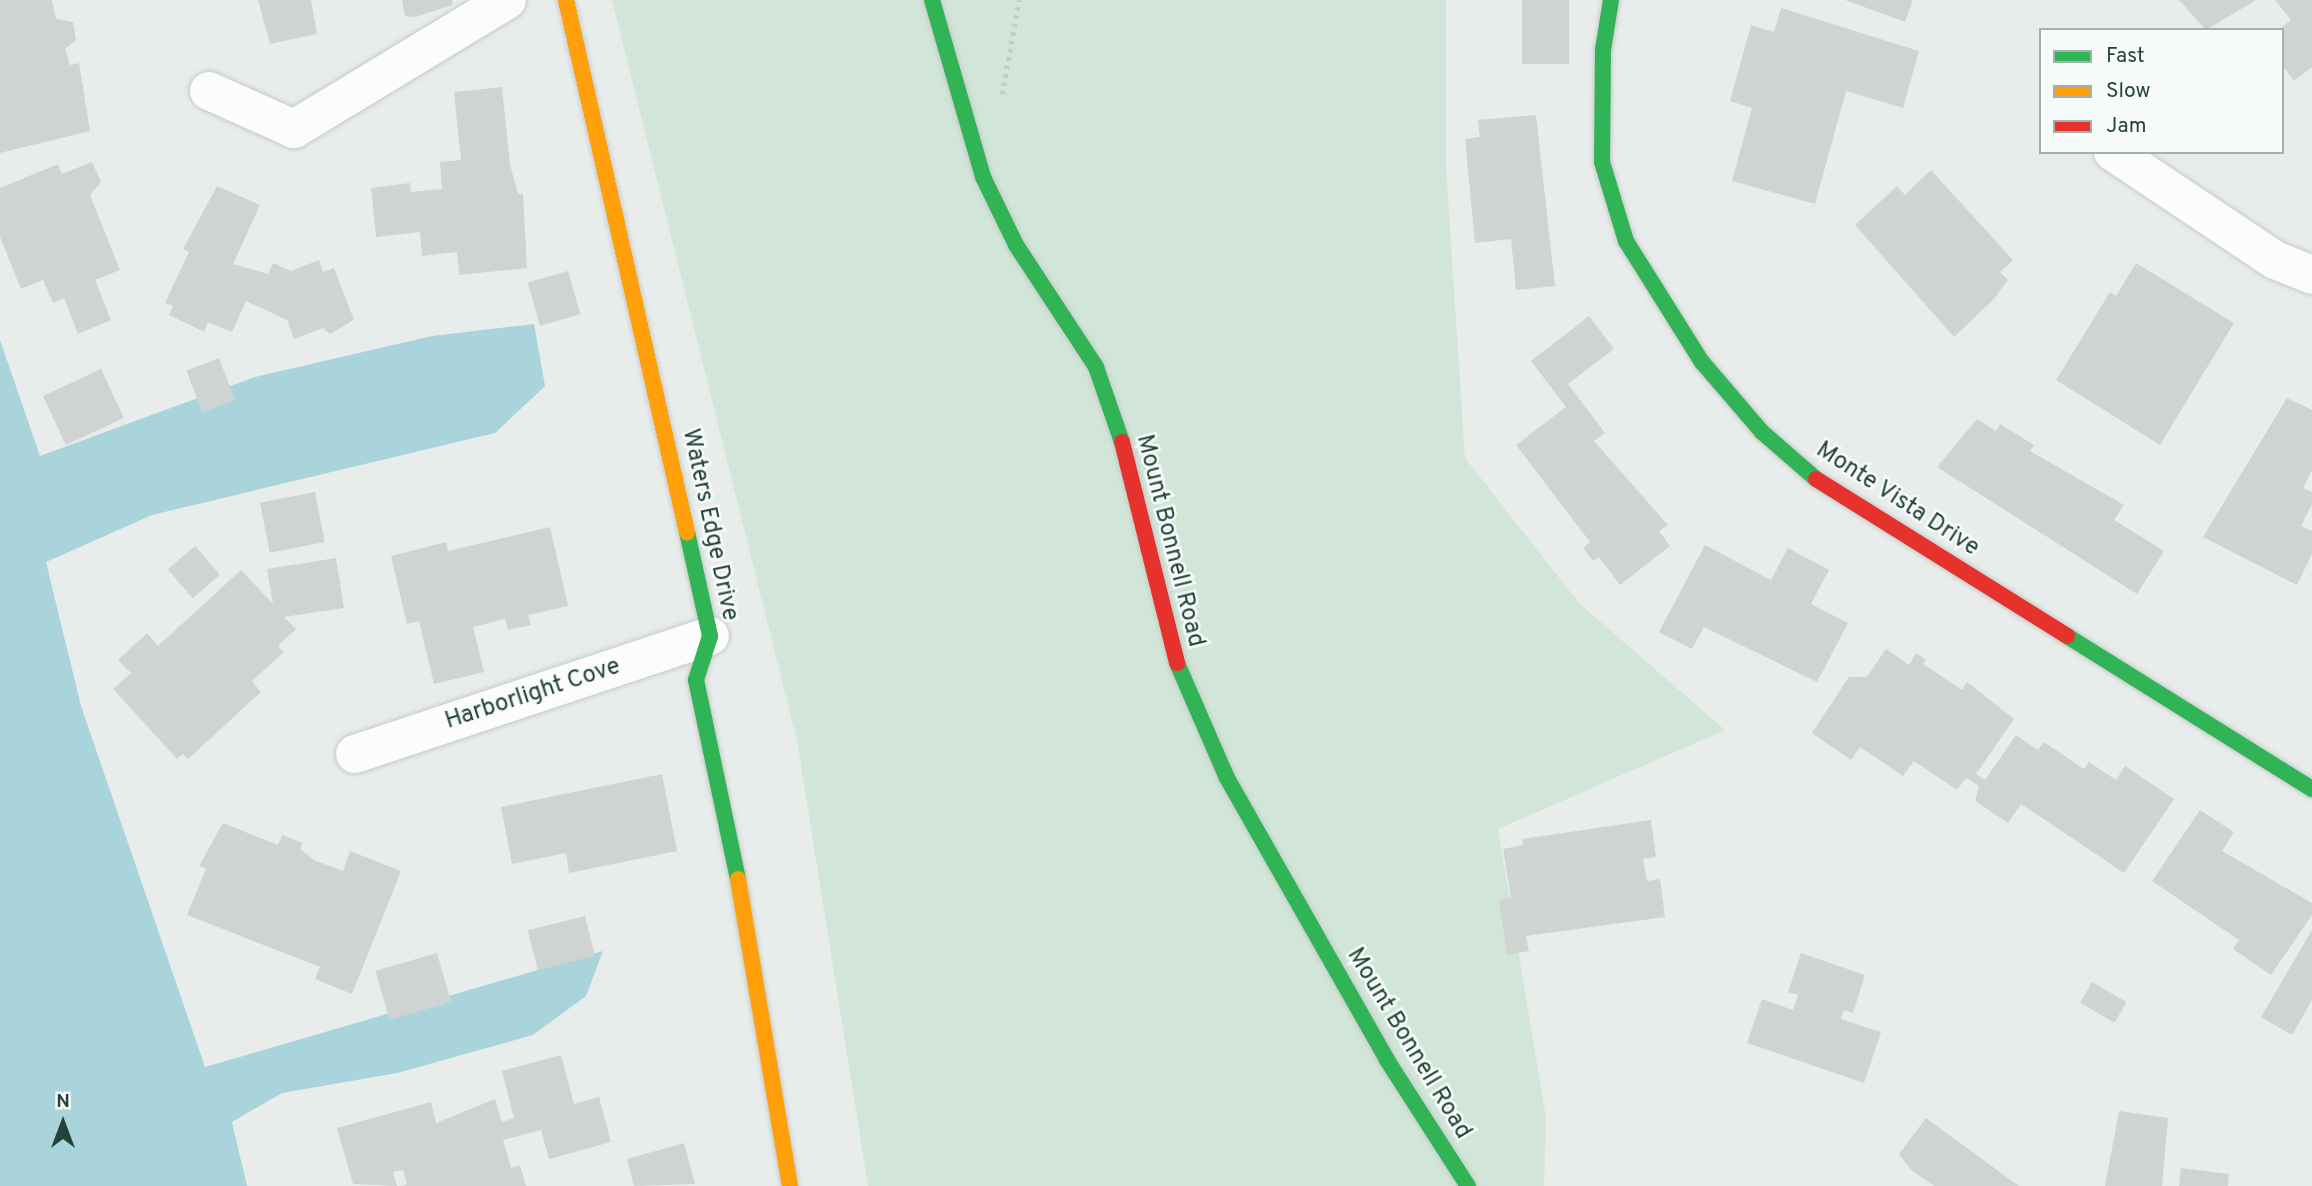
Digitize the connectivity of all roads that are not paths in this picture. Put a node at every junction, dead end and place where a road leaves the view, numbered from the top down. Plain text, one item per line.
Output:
1 (507, 0) edge
2 (566, 0) edge
3 (932, 0) edge
4 (1611, 0) edge
5 (209, 91) dead end
6 (2116, 154) edge
7 (2312, 275) edge
8 (710, 636) junction
9 (355, 754) dead end
10 (2312, 789) edge
11 (790, 1186) edge
12 (1468, 1186) edge

1 - 5 street
2 - 8 street, Waters Edge Drive
3 - 12 street, Mount Bonnell Road
4 - 10 street, Monte Vista Drive
6 - 7 street
8 - 9 street, Harborlight Cove
8 - 11 street, Waters Edge Drive

